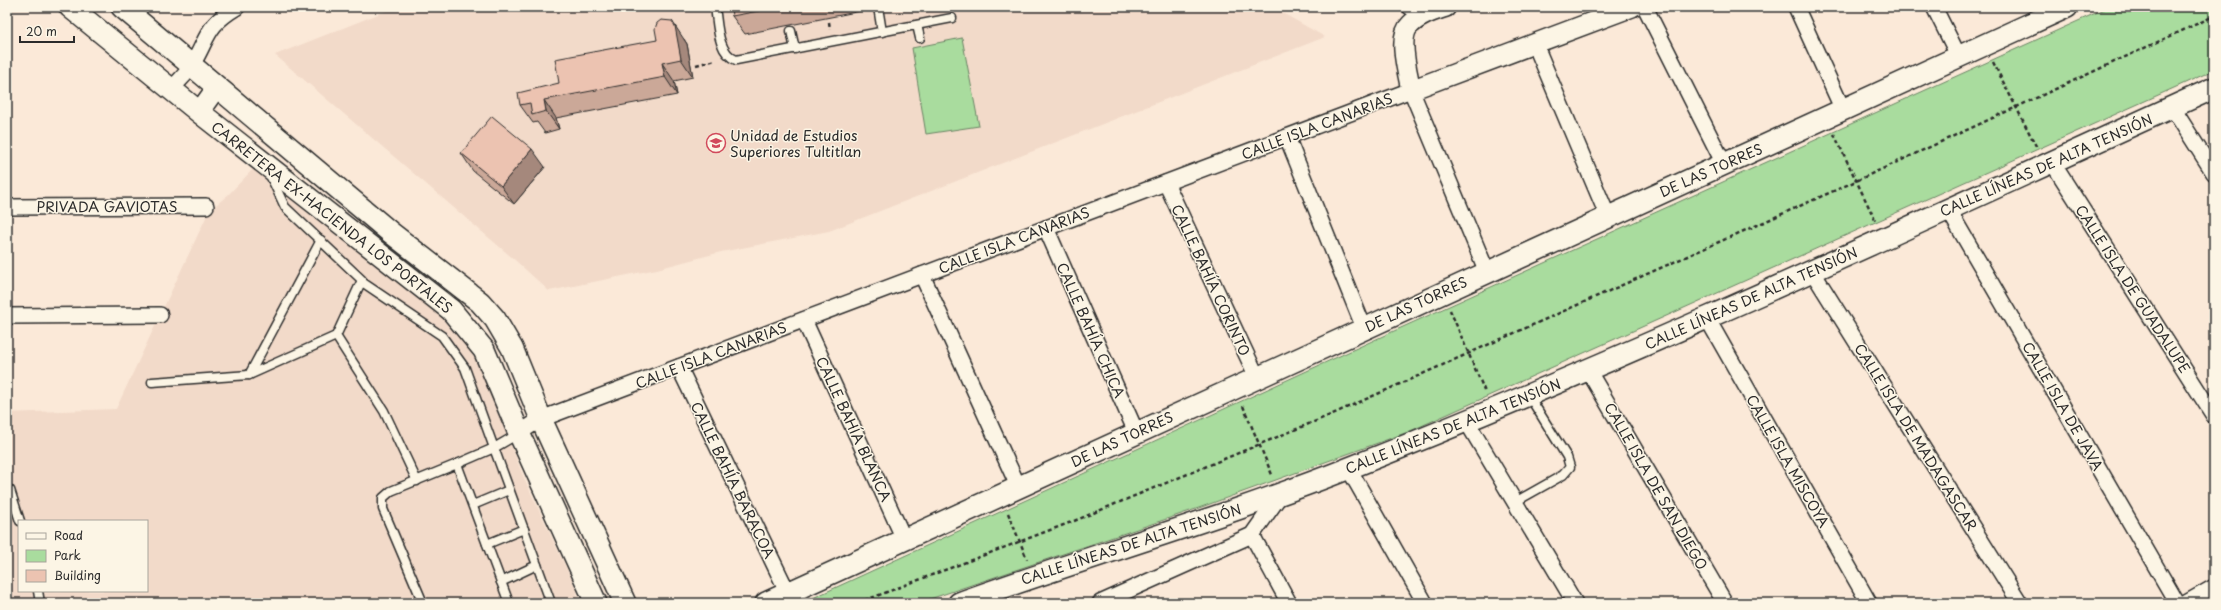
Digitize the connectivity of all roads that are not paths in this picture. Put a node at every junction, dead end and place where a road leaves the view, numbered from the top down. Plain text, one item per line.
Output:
1 (70, 7) edge
2 (122, 7) edge
3 (236, 7) edge
4 (715, 7) edge
5 (878, 7) edge
6 (1446, 7) edge
7 (1632, 7) edge
8 (1645, 7) edge
9 (1796, 7) edge
10 (1934, 7) edge
11 (2067, 7) edge
12 (1418, 11) edge
13 (952, 18) dead end
14 (917, 25) junction
15 (791, 31) dead end
16 (882, 32) junction
17 (920, 38) dead end
18 (1535, 44) junction
19 (795, 49) junction
20 (1959, 57) junction
21 (192, 66) junction
22 (217, 88) junction
23 (2214, 88) edge
24 (172, 89) junction
25 (1411, 90) junction
26 (2172, 107) junction
27 (199, 112) junction
28 (1835, 114) junction
29 (1287, 137) junction
30 (2049, 163) junction
31 (264, 164) junction
32 (1724, 164) junction
33 (2214, 173) edge
34 (1166, 183) junction
35 (206, 206) dead end
36 (7, 207) edge
37 (1948, 209) junction
38 (1608, 217) junction
39 (1046, 228) junction
40 (321, 240) junction
41 (1812, 271) junction
42 (1487, 272) junction
43 (922, 275) junction
44 (362, 282) junction
45 (160, 315) dead end
46 (7, 316) edge
47 (1707, 318) junction
48 (804, 320) junction
49 (1364, 328) junction
50 (336, 336) junction
51 (679, 367) junction
52 (1588, 370) junction
53 (249, 375) junction
54 (1257, 377) junction
55 (152, 382) dead end
56 (1529, 396) junction
57 (2214, 416) edge
58 (541, 419) junction
59 (1467, 422) junction
60 (1136, 432) junction
61 (519, 433) junction
62 (494, 448) junction
63 (457, 464) junction
64 (1348, 469) junction
65 (416, 481) junction
66 (7, 488) edge
67 (509, 490) junction
68 (1009, 490) junction
69 (1281, 494) junction
70 (1515, 502) junction
71 (473, 506) junction
72 (20, 520) edge
73 (524, 529) junction
74 (1252, 535) junction
75 (904, 539) junction
76 (487, 544) junction
77 (537, 565) junction
78 (501, 582) junction
79 (2214, 587) edge
80 (38, 592) edge
81 (788, 593) junction
82 (1119, 599) edge
83 (593, 600) edge
84 (40, 603) edge
85 (423, 603) edge
86 (509, 603) edge
87 (551, 603) edge
88 (625, 603) edge
89 (766, 603) edge
90 (959, 603) edge
91 (1100, 603) edge
92 (1289, 603) edge
93 (1425, 603) edge
94 (1575, 603) edge
95 (1725, 603) edge
96 (1869, 603) edge
97 (2020, 603) edge
98 (2177, 603) edge
99 (2186, 603) edge

1 - 24 main road, CARRETERA EX-HACIENDA LOS PORTALES
2 - 21 main road, CARRETERA EX-HACIENDA LOS PORTALES
3 - 21 street
4 - 19 lane
5 - 16 lane
6 - 12 street, CALLE ISLA CANARIAS
7 - 18 street
8 - 32 street
9 - 28 street
10 - 20 street
11 - 20 main road, DE LAS TORRES
12 - 25 street, CALLE ISLA CANARIAS
13 - 14 lane
14 - 16 lane
14 - 17 lane
15 - 19 lane
16 - 19 lane
18 - 25 street
18 - 38 street
20 - 28 main road, DE LAS TORRES
21 - 22 main road, CARRETERA EX-HACIENDA LOS PORTALES
21 - 24 street
22 - 27 street
22 - 58 main road, CARRETERA EX-HACIENDA LOS PORTALES
23 - 26 main road, CALLE LÍNEAS DE ALTA TENSIÓN
24 - 27 main road, CARRETERA EX-HACIENDA LOS PORTALES
25 - 29 street, CALLE ISLA CANARIAS
25 - 42 street
26 - 30 main road, CALLE LÍNEAS DE ALTA TENSIÓN
26 - 33 street
27 - 31 main road, CARRETERA EX-HACIENDA LOS PORTALES
28 - 32 main road, DE LAS TORRES
29 - 34 street, CALLE ISLA CANARIAS
29 - 49 street
30 - 37 main road, CALLE LÍNEAS DE ALTA TENSIÓN
30 - 57 street, CALLE ISLA DE GUADALUPE
31 - 40 lane
31 - 61 main road, CARRETERA EX-HACIENDA LOS PORTALES
32 - 38 main road, DE LAS TORRES
34 - 39 street, CALLE ISLA CANARIAS
34 - 54 street, CALLE BAHÍA CORINTO
35 - 36 street, PRIVADA GAVIOTAS
37 - 41 main road, CALLE LÍNEAS DE ALTA TENSIÓN
37 - 98 street, CALLE ISLA DE JAVA
38 - 42 main road, DE LAS TORRES
39 - 43 street, CALLE ISLA CANARIAS
39 - 60 street, CALLE BAHÍA CHICA
40 - 44 lane
40 - 53 lane
41 - 47 main road, CALLE LÍNEAS DE ALTA TENSIÓN
41 - 97 street, CALLE ISLA DE MADAGASCAR
42 - 49 main road, DE LAS TORRES
43 - 48 street, CALLE ISLA CANARIAS
43 - 68 street
44 - 50 lane
44 - 62 lane
45 - 46 street
47 - 52 main road, CALLE LÍNEAS DE ALTA TENSIÓN
47 - 96 street, CALLE ISLA MISCOYA
48 - 51 street, CALLE ISLA CANARIAS
48 - 75 street, CALLE BAHÍA BLANCA
49 - 54 main road, DE LAS TORRES
50 - 53 lane
50 - 65 lane
51 - 58 street, CALLE ISLA CANARIAS
51 - 81 street, CALLE BAHÍA BARACOA
52 - 56 main road, CALLE LÍNEAS DE ALTA TENSIÓN
52 - 95 street, CALLE ISLA DE SAN DIEGO
53 - 55 lane
54 - 60 main road, DE LAS TORRES
56 - 59 main road, CALLE LÍNEAS DE ALTA TENSIÓN
56 - 70 lane
58 - 61 street, CALLE ISLA CANARIAS
58 - 88 main road, CARRETERA EX-HACIENDA LOS PORTALES
59 - 64 main road, CALLE LÍNEAS DE ALTA TENSIÓN
59 - 70 street
60 - 68 main road, DE LAS TORRES
61 - 62 lane
61 - 83 main road, CARRETERA EX-HACIENDA LOS PORTALES
62 - 63 lane
62 - 67 lane
63 - 65 lane
63 - 71 lane
64 - 69 main road, CALLE LÍNEAS DE ALTA TENSIÓN
64 - 93 street
65 - 85 lane
66 - 72 lane
67 - 71 lane
67 - 73 lane
68 - 75 main road, DE LAS TORRES
69 - 74 street, CALLE LÍNEAS DE ALTA TENSIÓN
69 - 90 main road, CALLE LÍNEAS DE ALTA TENSIÓN
70 - 94 street
71 - 76 lane
73 - 76 lane
73 - 77 lane
74 - 82 street, CALLE LÍNEAS DE ALTA TENSIÓN
74 - 92 street
75 - 81 main road, DE LAS TORRES
76 - 78 lane
77 - 78 lane
77 - 87 lane
78 - 86 lane
79 - 99 street
80 - 84 lane
81 - 89 main road, DE LAS TORRES
82 - 91 street, CALLE LÍNEAS DE ALTA TENSIÓN

